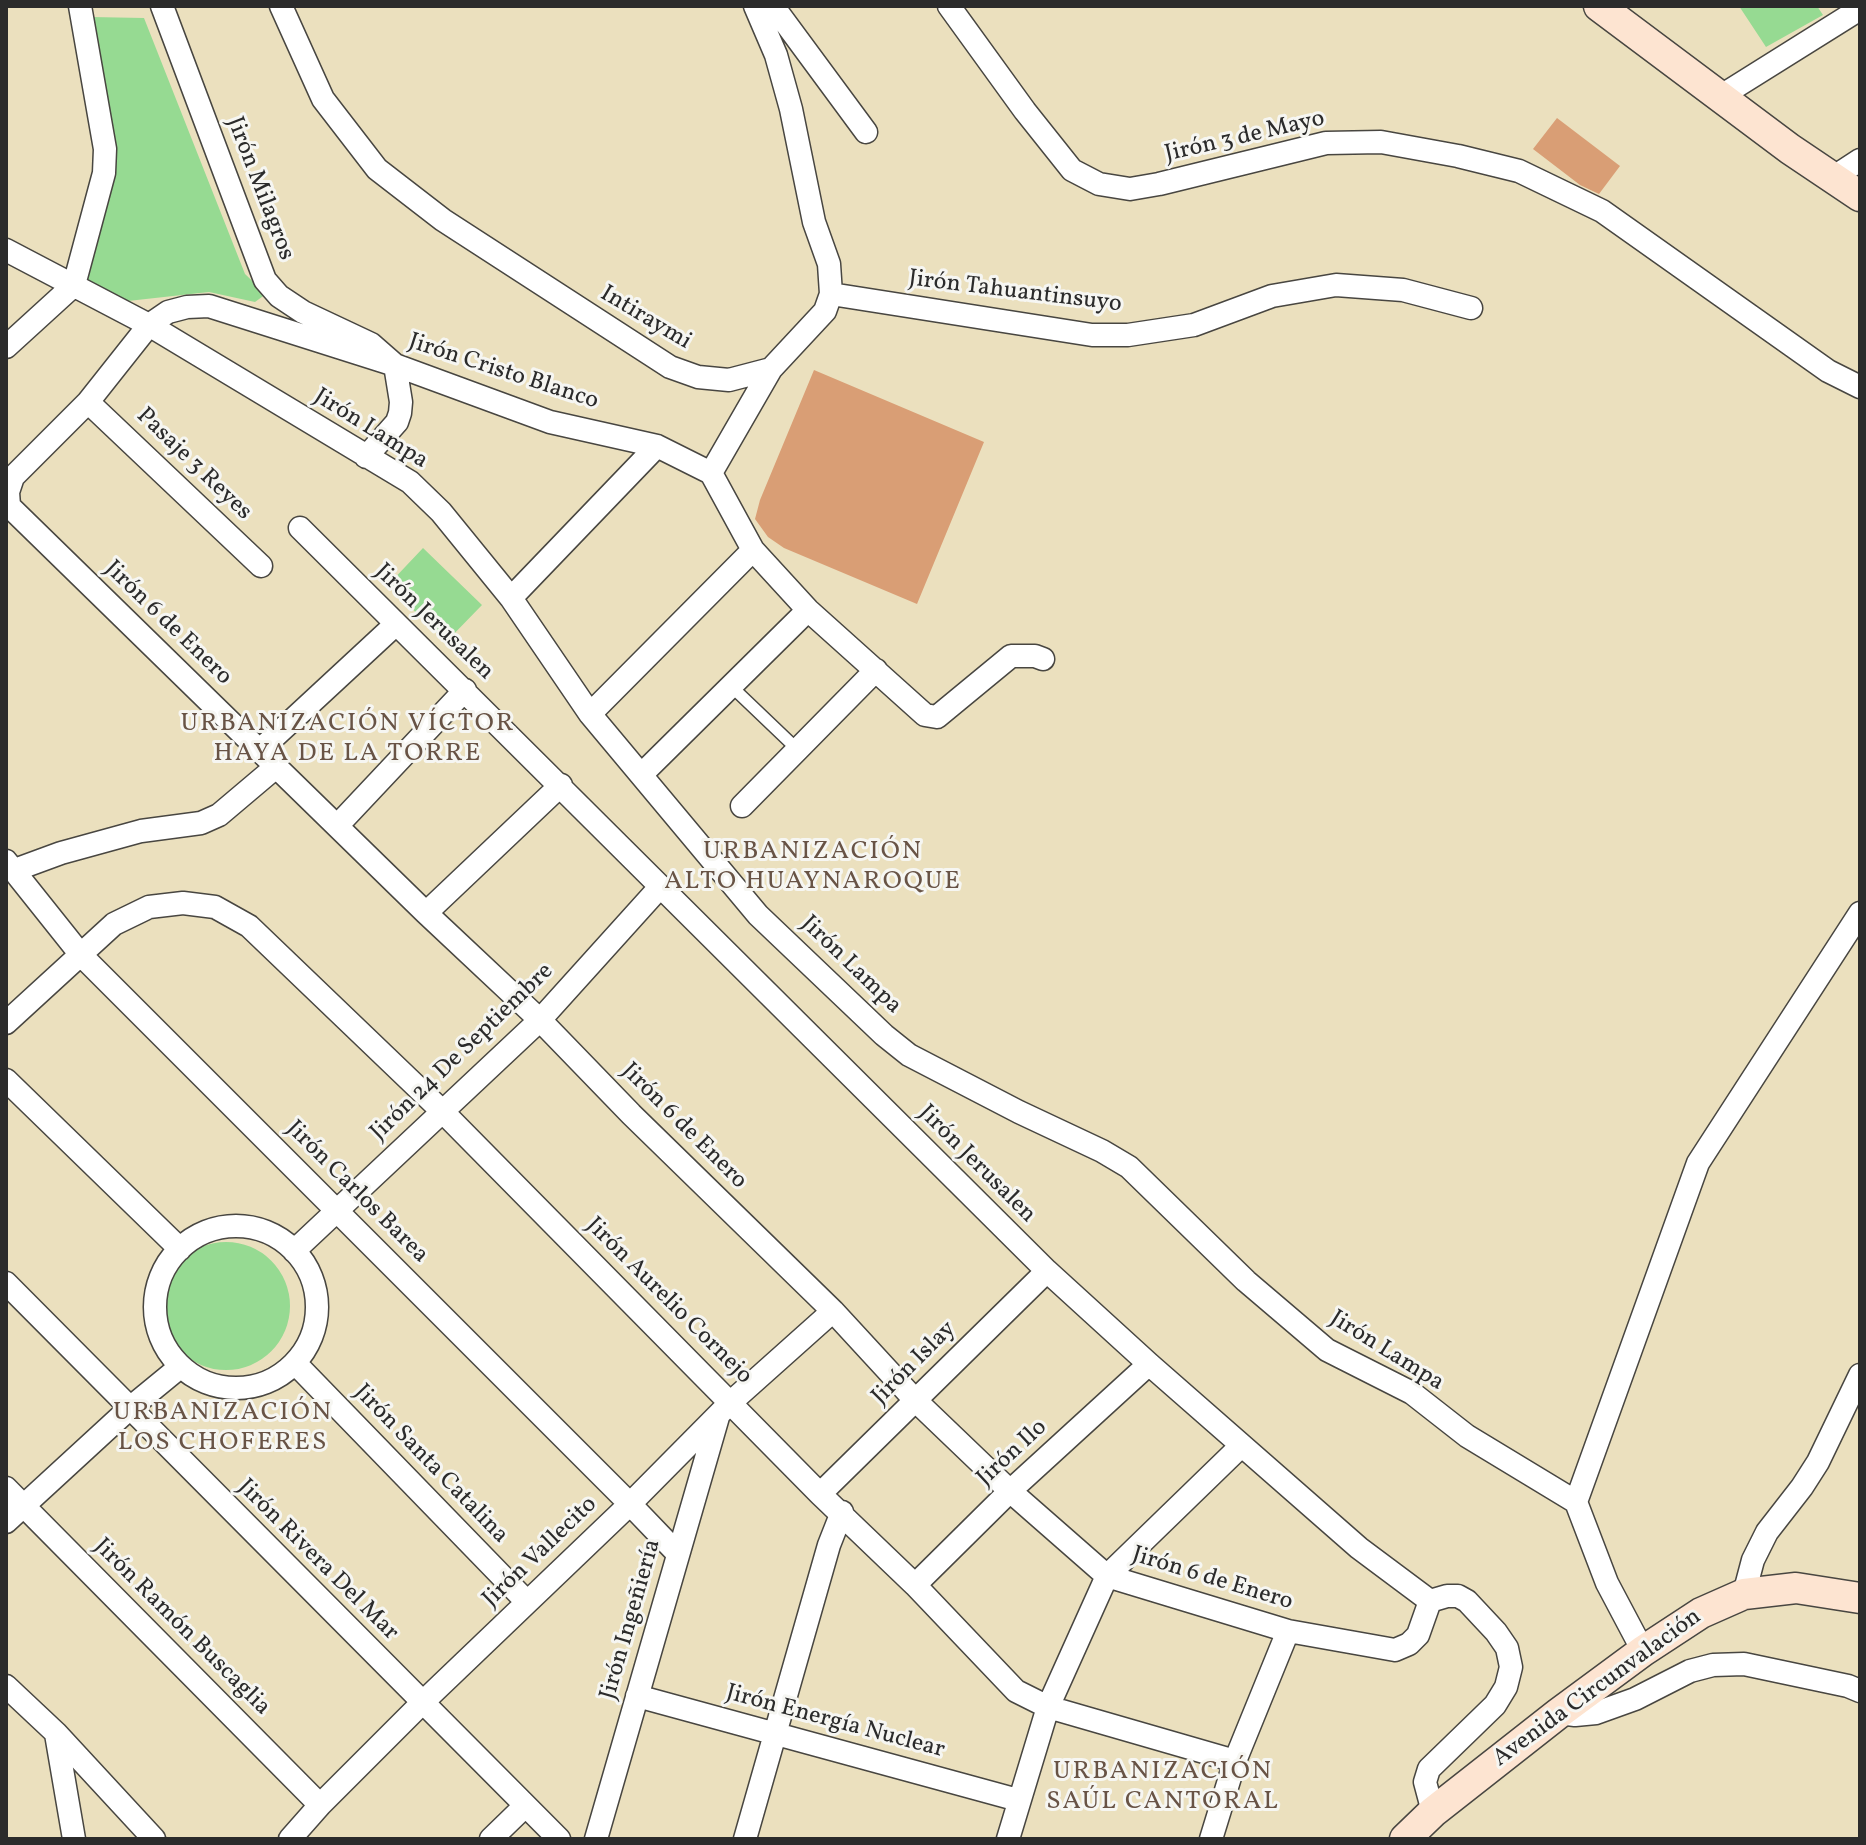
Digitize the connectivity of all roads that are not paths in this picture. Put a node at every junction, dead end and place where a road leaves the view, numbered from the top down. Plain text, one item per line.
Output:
1 (80, 6) edge
2 (162, 6) edge
3 (281, 6) edge
4 (755, 6) edge
5 (773, 6) edge
6 (949, 6) edge
7 (1599, 6) edge
8 (1860, 9) edge
9 (1835, 14) edge
10 (1721, 96) junction
11 (866, 132) dead end
12 (1860, 160) edge
13 (1834, 177) junction
14 (1860, 196) edge
15 (6, 250) edge
16 (74, 285) junction
17 (831, 294) junction
18 (1471, 308) dead end
19 (149, 325) junction
20 (6, 347) edge
21 (395, 365) junction
22 (771, 369) junction
23 (1860, 387) edge
24 (88, 402) junction
25 (657, 446) junction
26 (366, 457) junction
27 (711, 473) junction
28 (300, 528) dead end
29 (753, 550) junction
30 (261, 566) dead end
31 (511, 598) junction
32 (808, 610) junction
33 (396, 624) junction
34 (1043, 659) dead end
35 (876, 670) junction
36 (731, 686) junction
37 (465, 690) junction
38 (590, 714) junction
39 (260, 750) junction
40 (798, 750) junction
41 (277, 766) junction
42 (641, 775) junction
43 (561, 785) junction
44 (742, 806) dead end
45 (337, 826) junction
46 (9, 866) edge
47 (660, 887) junction
48 (426, 913) junction
49 (1860, 913) edge
50 (81, 955) junction
51 (540, 1020) junction
52 (6, 1023) edge
53 (6, 1080) edge
54 (442, 1111) junction
55 (337, 1210) junction
56 (180, 1249) junction
57 (294, 1251) junction
58 (1047, 1271) junction
59 (6, 1283) edge
60 (833, 1311) junction
61 (295, 1363) junction
62 (1149, 1364) junction
63 (180, 1367) junction
64 (1860, 1375) edge
65 (915, 1400) junction
66 (130, 1408) junction
67 (725, 1409) junction
68 (1241, 1446) junction
69 (6, 1488) edge
70 (1010, 1491) junction
71 (820, 1494) junction
72 (1576, 1502) junction
73 (630, 1504) junction
74 (23, 1506) junction
75 (842, 1512) junction
76 (6, 1522) edge
77 (678, 1554) junction
78 (1107, 1576) junction
79 (915, 1585) junction
80 (1744, 1594) junction
81 (1860, 1598) edge
82 (1430, 1601) junction
83 (527, 1602) junction
84 (1288, 1631) junction
85 (1643, 1651) junction
86 (6, 1686) edge
87 (1860, 1691) edge
88 (637, 1696) junction
89 (422, 1703) junction
90 (1048, 1707) junction
91 (1559, 1713) junction
92 (56, 1733) junction
93 (775, 1734) junction
94 (1235, 1761) junction
95 (1018, 1800) junction
96 (320, 1805) junction
97 (525, 1806) junction
98 (1433, 1812) junction
99 (74, 1839) edge
100 (154, 1839) edge
101 (290, 1839) edge
102 (491, 1839) edge
103 (559, 1839) edge
104 (596, 1839) edge
105 (745, 1839) edge
106 (1009, 1839) edge
107 (1211, 1839) edge
108 (1405, 1839) edge

1 - 16 street
2 - 21 street, Jirón Milagros
3 - 22 street, Intiraymi
4 - 17 street
5 - 11 street
6 - 23 street, Jirón 3 de Mayo
7 - 10 main road
8 - 9 street
9 - 10 street
10 - 13 main road
12 - 13 street
13 - 14 main road
15 - 16 street, Jirón Lampa
16 - 19 street, Jirón Lampa
16 - 20 street
17 - 18 street, Jirón Tahuantinsuyo
17 - 22 street
19 - 21 street, Jirón Cristo Blanco
19 - 24 street
19 - 26 street, Jirón Lampa
21 - 25 street, Jirón Cristo Blanco
21 - 26 street
22 - 27 street
24 - 30 street, Pasaje 3 Reyes
24 - 39 street, Jirón 6 de Enero
25 - 27 street, Jirón Cristo Blanco
25 - 31 street
26 - 31 street, Jirón Lampa
27 - 29 street
28 - 33 street, Jirón Jerusalen
29 - 32 street
29 - 38 street
31 - 38 street, Jirón Lampa
32 - 35 street
32 - 36 street
33 - 37 street, Jirón Jerusalen
33 - 39 street
34 - 35 street
35 - 40 street
36 - 40 lane
36 - 42 street
37 - 43 street, Jirón Jerusalen
37 - 45 street
38 - 42 street, Jirón Lampa
39 - 41 street, Jirón 6 de Enero
40 - 44 street
41 - 45 street, Jirón 6 de Enero
41 - 46 street
42 - 72 street, Jirón Lampa
43 - 47 street, Jirón Jerusalen
43 - 48 street
45 - 48 street, Jirón 6 de Enero
46 - 50 street, Jirón Carlos Barea
47 - 51 street, Jirón 24 De Septiembre
47 - 58 street, Jirón Jerusalen
48 - 51 street, Jirón 6 de Enero
49 - 72 street
50 - 52 street, Jirón Aurelio Cornejo
50 - 54 street, Jirón Aurelio Cornejo
50 - 55 street, Jirón Carlos Barea
51 - 54 street, Jirón 24 De Septiembre
51 - 60 street, Jirón 6 de Enero
53 - 56 street
54 - 55 street, Jirón 24 De Septiembre
54 - 67 street, Jirón Aurelio Cornejo
55 - 57 street, Jirón 24 De Septiembre
55 - 73 street, Jirón Carlos Barea
56 - 57 street
56 - 63 street
57 - 61 street
58 - 62 street, Jirón Jerusalen
58 - 65 street, Jirón Islay
59 - 66 street, Jirón Rivera Del Mar
60 - 65 street, Jirón 6 de Enero
60 - 67 street, Jirón Vallecito
61 - 63 street
61 - 83 street, Jirón Santa Catalina
62 - 68 street, Jirón Jerusalen
62 - 70 street, Jirón Ilo
63 - 66 street
64 - 80 street
65 - 70 street, Jirón 6 de Enero
65 - 71 street, Jirón Islay
66 - 74 street
66 - 89 street, Jirón Rivera Del Mar
67 - 71 street, Jirón Aurelio Cornejo
67 - 73 street, Jirón Vallecito
67 - 77 street, Jirón Ingeñiería
68 - 78 street
68 - 82 street, Jirón Jerusalen
69 - 74 street, Jirón Ramón Buscaglia
70 - 78 street, Jirón 6 de Enero
70 - 79 street, Jirón Ilo
71 - 75 street, Jirón Aurelio Cornejo
72 - 85 street
73 - 77 street, Jirón Carlos Barea
73 - 83 street, Jirón Vallecito
74 - 76 street
74 - 96 street, Jirón Ramón Buscaglia
75 - 79 street, Jirón Aurelio Cornejo
75 - 93 street
77 - 88 street, Jirón Ingeñiería
78 - 84 street, Jirón 6 de Enero
78 - 90 street
79 - 90 street, Jirón Aurelio Cornejo
80 - 81 main road, Avenida Circunvalación
80 - 85 main road, Avenida Circunvalación
82 - 84 street, Jirón 6 de Enero
82 - 98 street
83 - 89 street, Jirón Vallecito
84 - 94 street
85 - 91 main road, Avenida Circunvalación
86 - 92 street
87 - 91 street
88 - 93 street, Jirón Energía Nuclear
88 - 104 street, Jirón Ingeñiería
89 - 96 street, Jirón Vallecito
89 - 97 street, Jirón Rivera Del Mar
90 - 94 street, Jirón Aurelio Cornejo
90 - 95 street
91 - 98 main road, Avenida Circunvalación
92 - 99 street
92 - 100 street
93 - 95 street, Jirón Energía Nuclear
93 - 105 street
94 - 107 street
95 - 106 street
96 - 101 street, Jirón Vallecito
97 - 102 street
97 - 103 street, Jirón Rivera Del Mar
98 - 108 main road, Avenida Circunvalación

